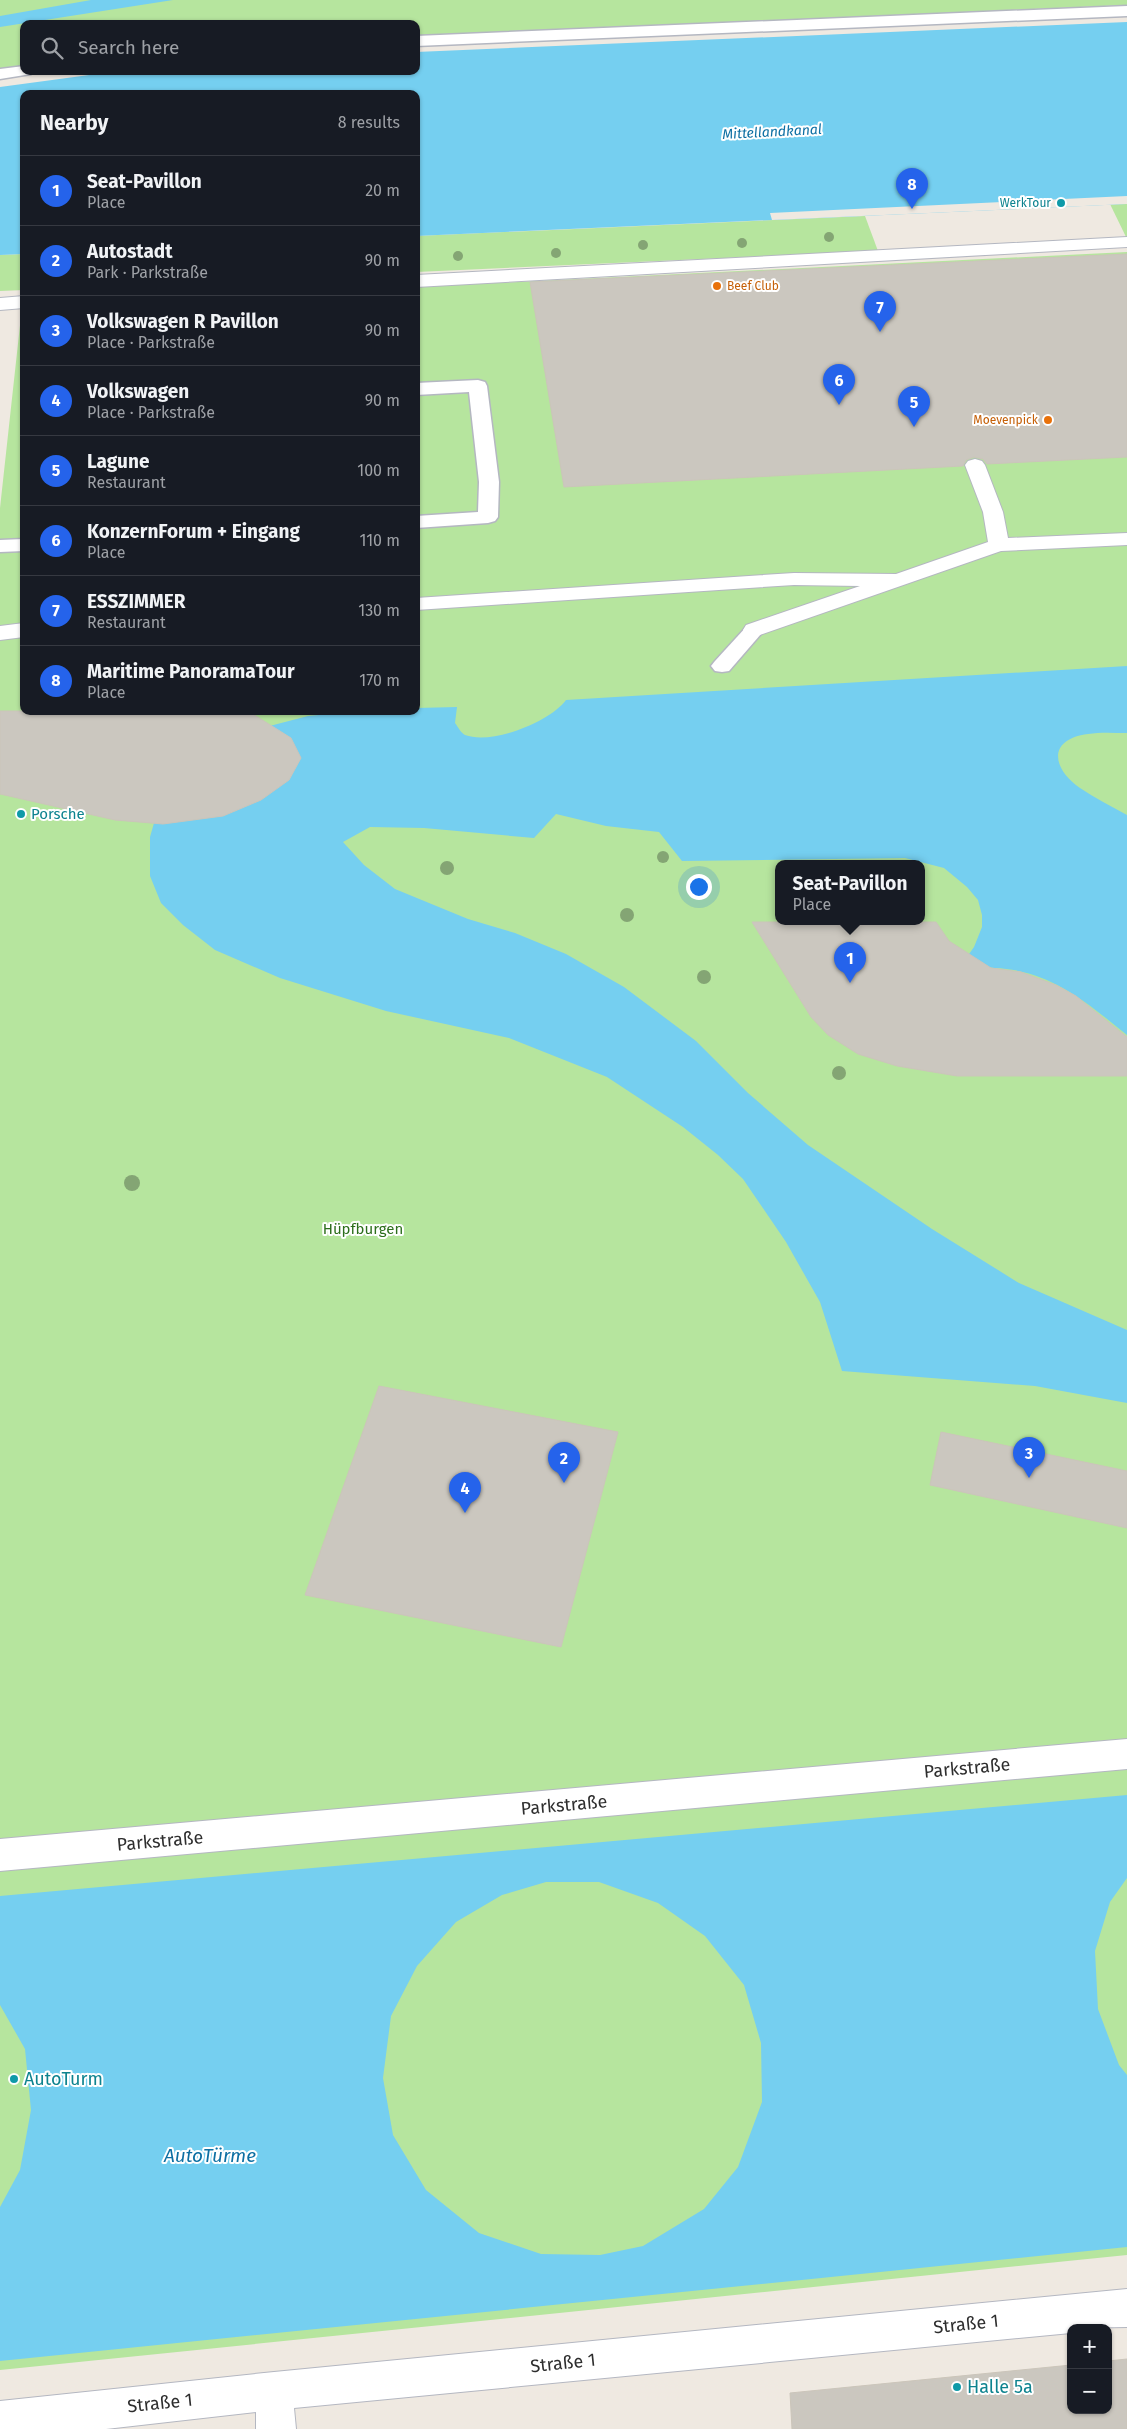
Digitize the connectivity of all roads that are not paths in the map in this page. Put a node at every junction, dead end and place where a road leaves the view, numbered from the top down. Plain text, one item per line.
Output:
1 (1127, 11) edge
2 (420, 41) edge
3 (20, 72) edge
4 (0, 74) edge
5 (1127, 242) edge
6 (420, 281) edge
7 (20, 302) edge
8 (0, 304) edge
9 (420, 389) edge
10 (975, 465) dead end
11 (420, 522) edge
12 (1127, 539) edge
13 (20, 545) edge
14 (999, 545) junction
15 (0, 546) edge
16 (900, 580) junction
17 (420, 604) edge
18 (20, 630) edge
19 (754, 630) joint
20 (0, 633) edge
21 (722, 666) dead end
22 (1127, 1754) edge
23 (0, 1855) edge
24 (1127, 2308) edge
25 (274, 2391) junction
26 (0, 2420) edge
27 (276, 2429) edge

1 - 2 lane
3 - 4 lane
5 - 6 street
7 - 8 street
9 - 11 lane
10 - 14 street
12 - 14 street
13 - 15 lane
14 - 16 street
16 - 17 street
16 - 19 street
18 - 20 street
19 - 21 lane
22 - 23 street, Parkstraße
24 - 25 street, Straße 1
25 - 26 street, Straße 1
25 - 27 street

